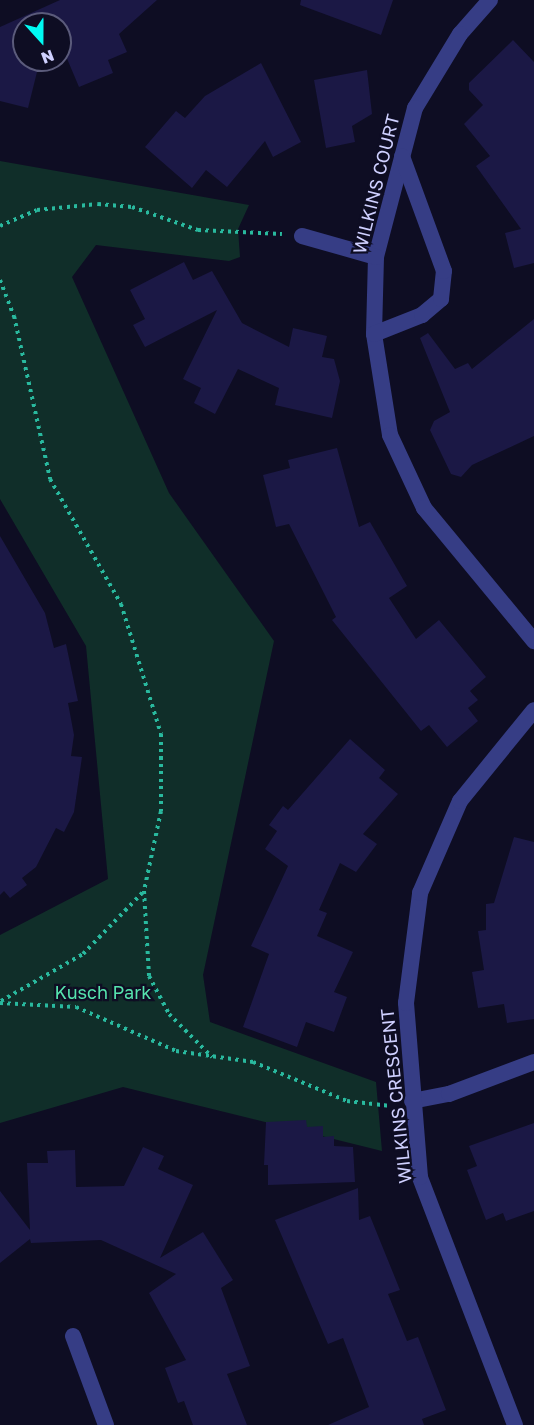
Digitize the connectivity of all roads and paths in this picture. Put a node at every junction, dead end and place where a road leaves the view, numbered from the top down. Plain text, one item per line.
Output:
1 (490, 0) edge
2 (402, 156) junction
3 (0, 226) edge
4 (302, 237) joint
5 (376, 257) junction
6 (0, 280) edge
7 (374, 334) junction
8 (534, 641) edge
9 (534, 710) edge
10 (144, 891) junction
11 (0, 1002) edge
12 (212, 1057) junction
13 (534, 1062) edge
14 (412, 1101) junction
15 (381, 1108) dead end
16 (73, 1336) dead end
17 (106, 1425) edge
18 (515, 1425) edge

1 - 2 street, WILKINS COURT
2 - 5 street, WILKINS COURT
2 - 7 street
3 - 4 path
4 - 5 street
5 - 7 street, WILKINS COURT
6 - 10 path
7 - 8 street, WILKINS COURT
9 - 14 street, WILKINS CRESCENT
10 - 11 path
10 - 12 path
11 - 12 path
12 - 15 path
13 - 14 street
14 - 18 street, WILKINS CRESCENT
16 - 17 street

